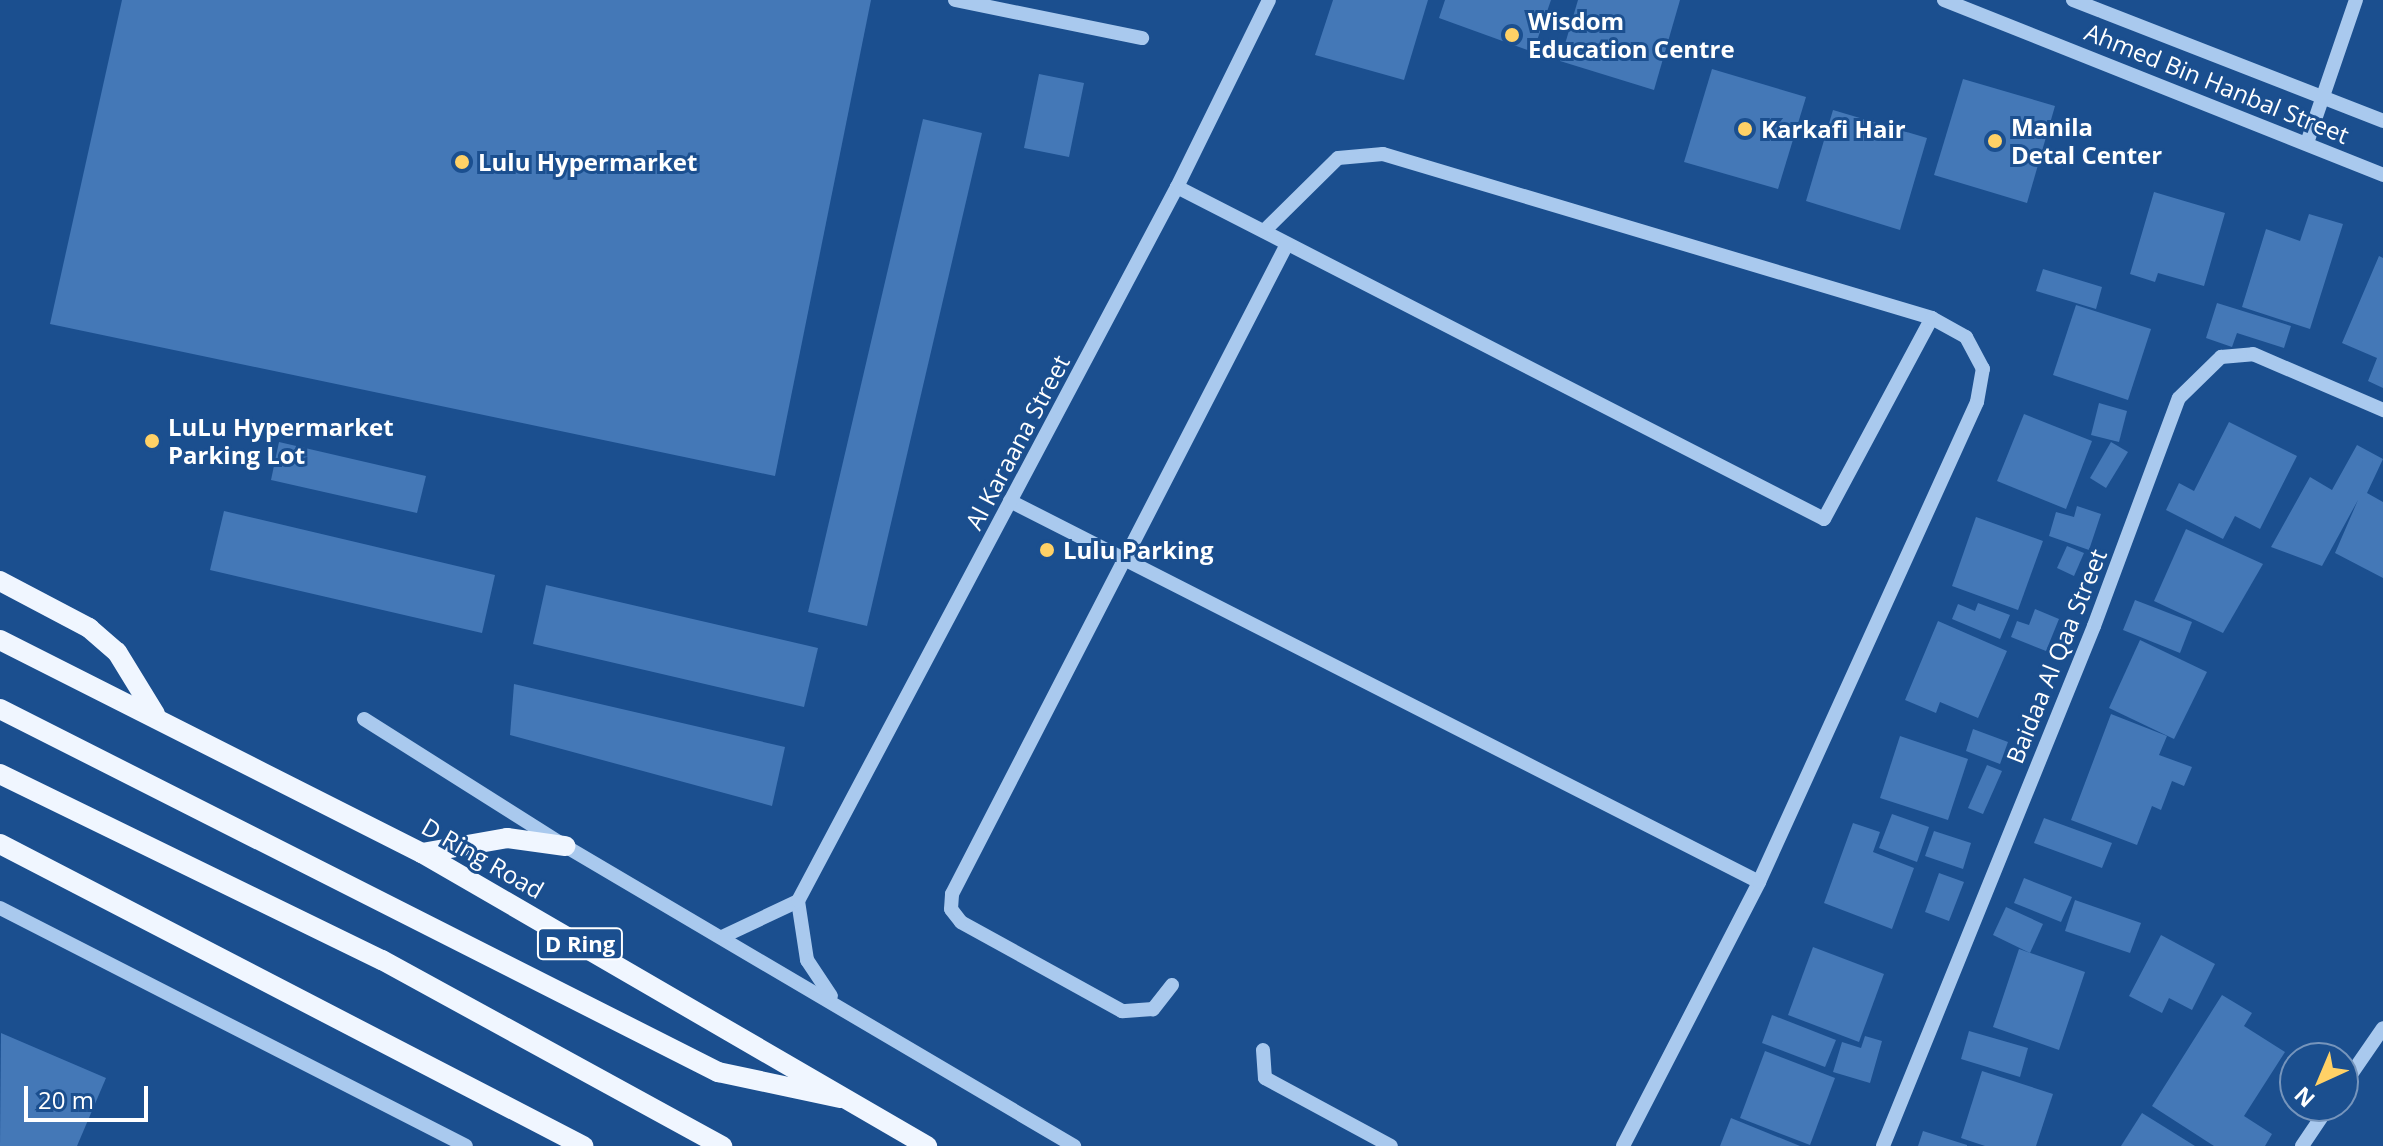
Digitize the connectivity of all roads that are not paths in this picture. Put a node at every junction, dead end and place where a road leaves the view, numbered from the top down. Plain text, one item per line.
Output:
1 (955, 0) edge
2 (1269, 0) edge
3 (1944, 0) edge
4 (2073, 0) edge
5 (2356, 0) edge
6 (1142, 38) dead end
7 (2324, 94) junction
8 (2383, 121) edge
9 (2308, 140) junction
10 (2383, 175) edge
11 (1177, 187) junction
12 (1264, 231) junction
13 (1287, 244) junction
14 (1932, 318) junction
15 (2383, 410) edge
16 (1010, 501) junction
17 (1123, 559) junction
18 (0, 581) edge
19 (0, 640) edge
20 (0, 709) edge
21 (155, 714) junction
22 (364, 719) dead end
23 (0, 774) edge
24 (0, 844) edge
25 (565, 846) junction
26 (422, 853) junction
27 (1759, 882) junction
28 (798, 901) junction
29 (0, 908) edge
30 (722, 937) junction
31 (1172, 985) dead end
32 (841, 1007) junction
33 (2383, 1028) edge
34 (1263, 1050) dead end
35 (2359, 1063) edge
36 (851, 1100) junction
37 (2318, 1122) edge
38 (466, 1146) edge
39 (583, 1146) edge
40 (722, 1146) edge
41 (927, 1146) edge
42 (1074, 1146) edge
43 (1391, 1146) edge
44 (1623, 1146) edge
45 (1883, 1146) edge
46 (2302, 1146) edge

1 - 6 street
2 - 11 street, Al Karaana Street
3 - 9 street, Ahmed Bin Hanbal Street
4 - 7 street, Ahmed Bin Hanbal Street
5 - 7 street
7 - 8 street, Ahmed Bin Hanbal Street
7 - 9 street
9 - 10 street, Ahmed Bin Hanbal Street
11 - 12 street
11 - 16 street, Al Karaana Street
12 - 13 street
12 - 14 street
13 - 14 street
13 - 17 street
14 - 27 street
15 - 45 street, Baidaa Al Qaa Street
16 - 17 street
16 - 28 street, Al Karaana Street
17 - 27 street
17 - 31 street
18 - 21 main road
19 - 21 main road, D Ring Road / D Ring
20 - 36 main road
21 - 26 main road, D Ring Road / D Ring
22 - 25 street
23 - 40 main road
24 - 39 main road
25 - 26 main road
25 - 30 street
26 - 36 main road, D Ring Road / D Ring
27 - 44 street
28 - 30 street
28 - 32 street
29 - 38 street
30 - 32 street
32 - 42 street
33 - 35 street
34 - 43 street
36 - 41 main road, D Ring Road / D Ring
37 - 46 street

